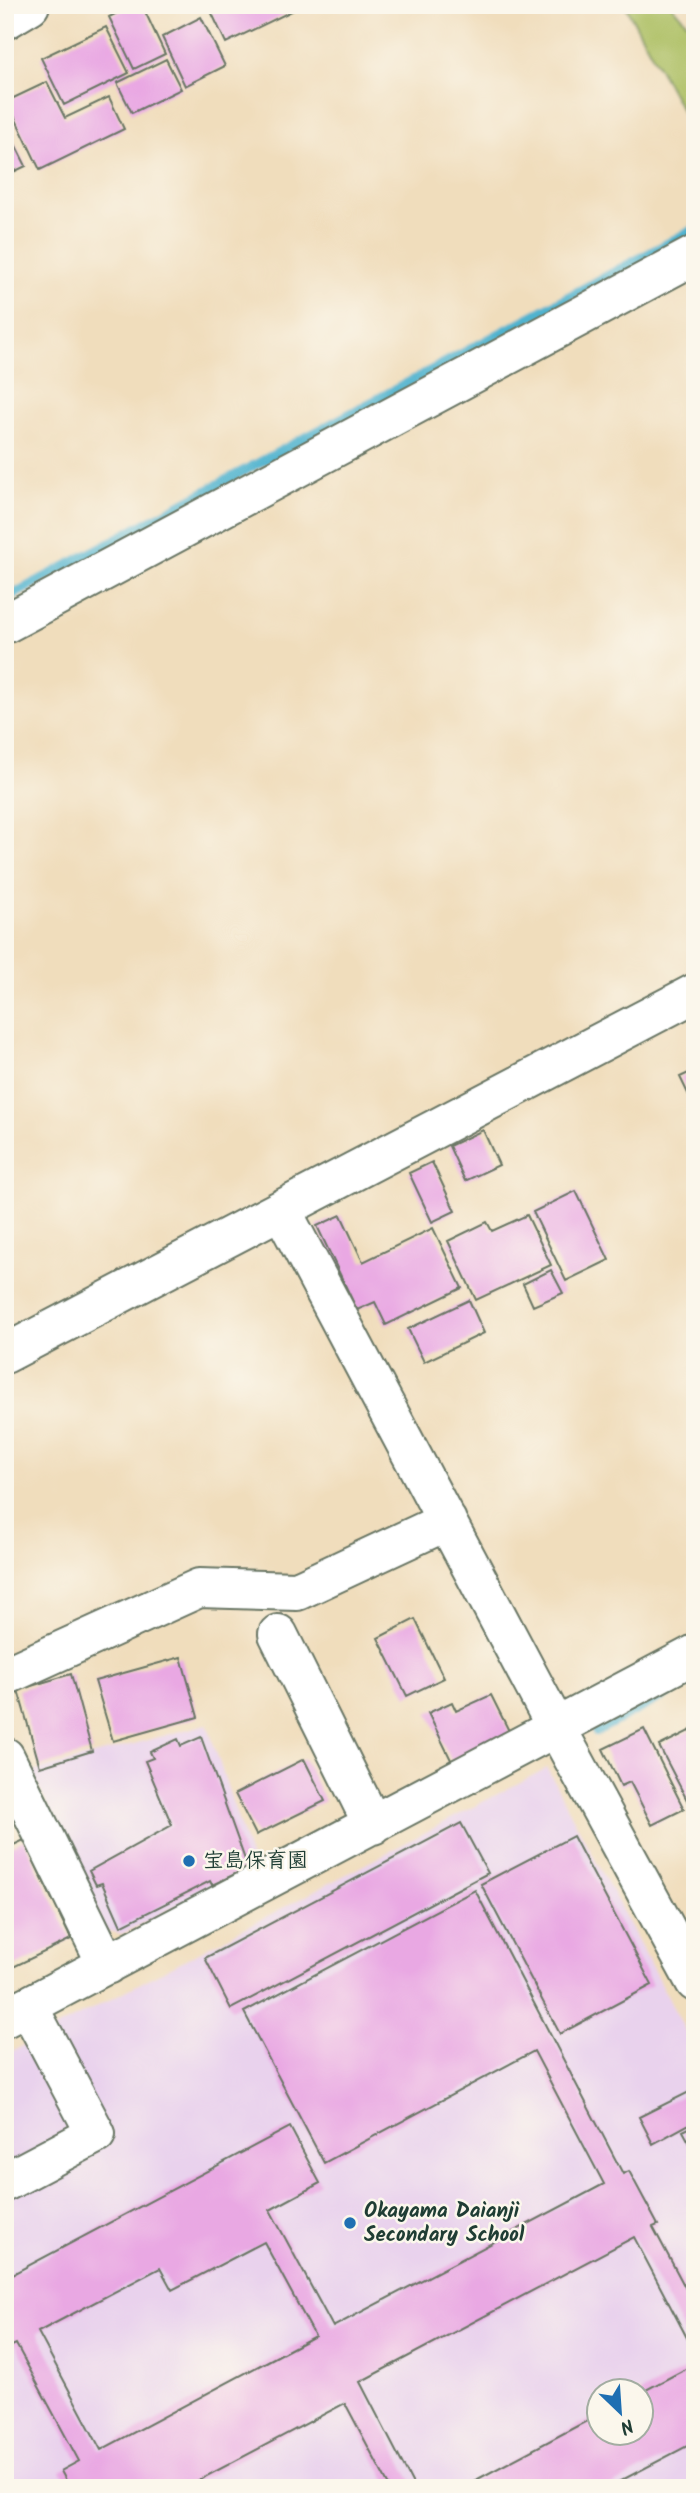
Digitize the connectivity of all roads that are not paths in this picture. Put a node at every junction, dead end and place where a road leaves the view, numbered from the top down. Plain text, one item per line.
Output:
1 (30, 5) edge
2 (5, 20) edge
3 (695, 255) edge
4 (5, 624) edge
5 (695, 993) edge
6 (282, 1211) junction
7 (5, 1354) edge
8 (447, 1521) junction
9 (278, 1634) dead end
10 (695, 1654) edge
11 (5, 1676) edge
12 (556, 1727) junction
13 (5, 1757) edge
14 (373, 1825) junction
15 (107, 1965) junction
16 (695, 1982) edge
17 (17, 2012) edge
18 (5, 2182) edge

1 - 2 street
3 - 4 street
5 - 6 street
6 - 7 street
6 - 8 street
8 - 11 street
8 - 12 street
9 - 14 street
10 - 12 street
12 - 14 street
12 - 16 street
13 - 15 street
14 - 15 street
15 - 17 street
17 - 18 street

